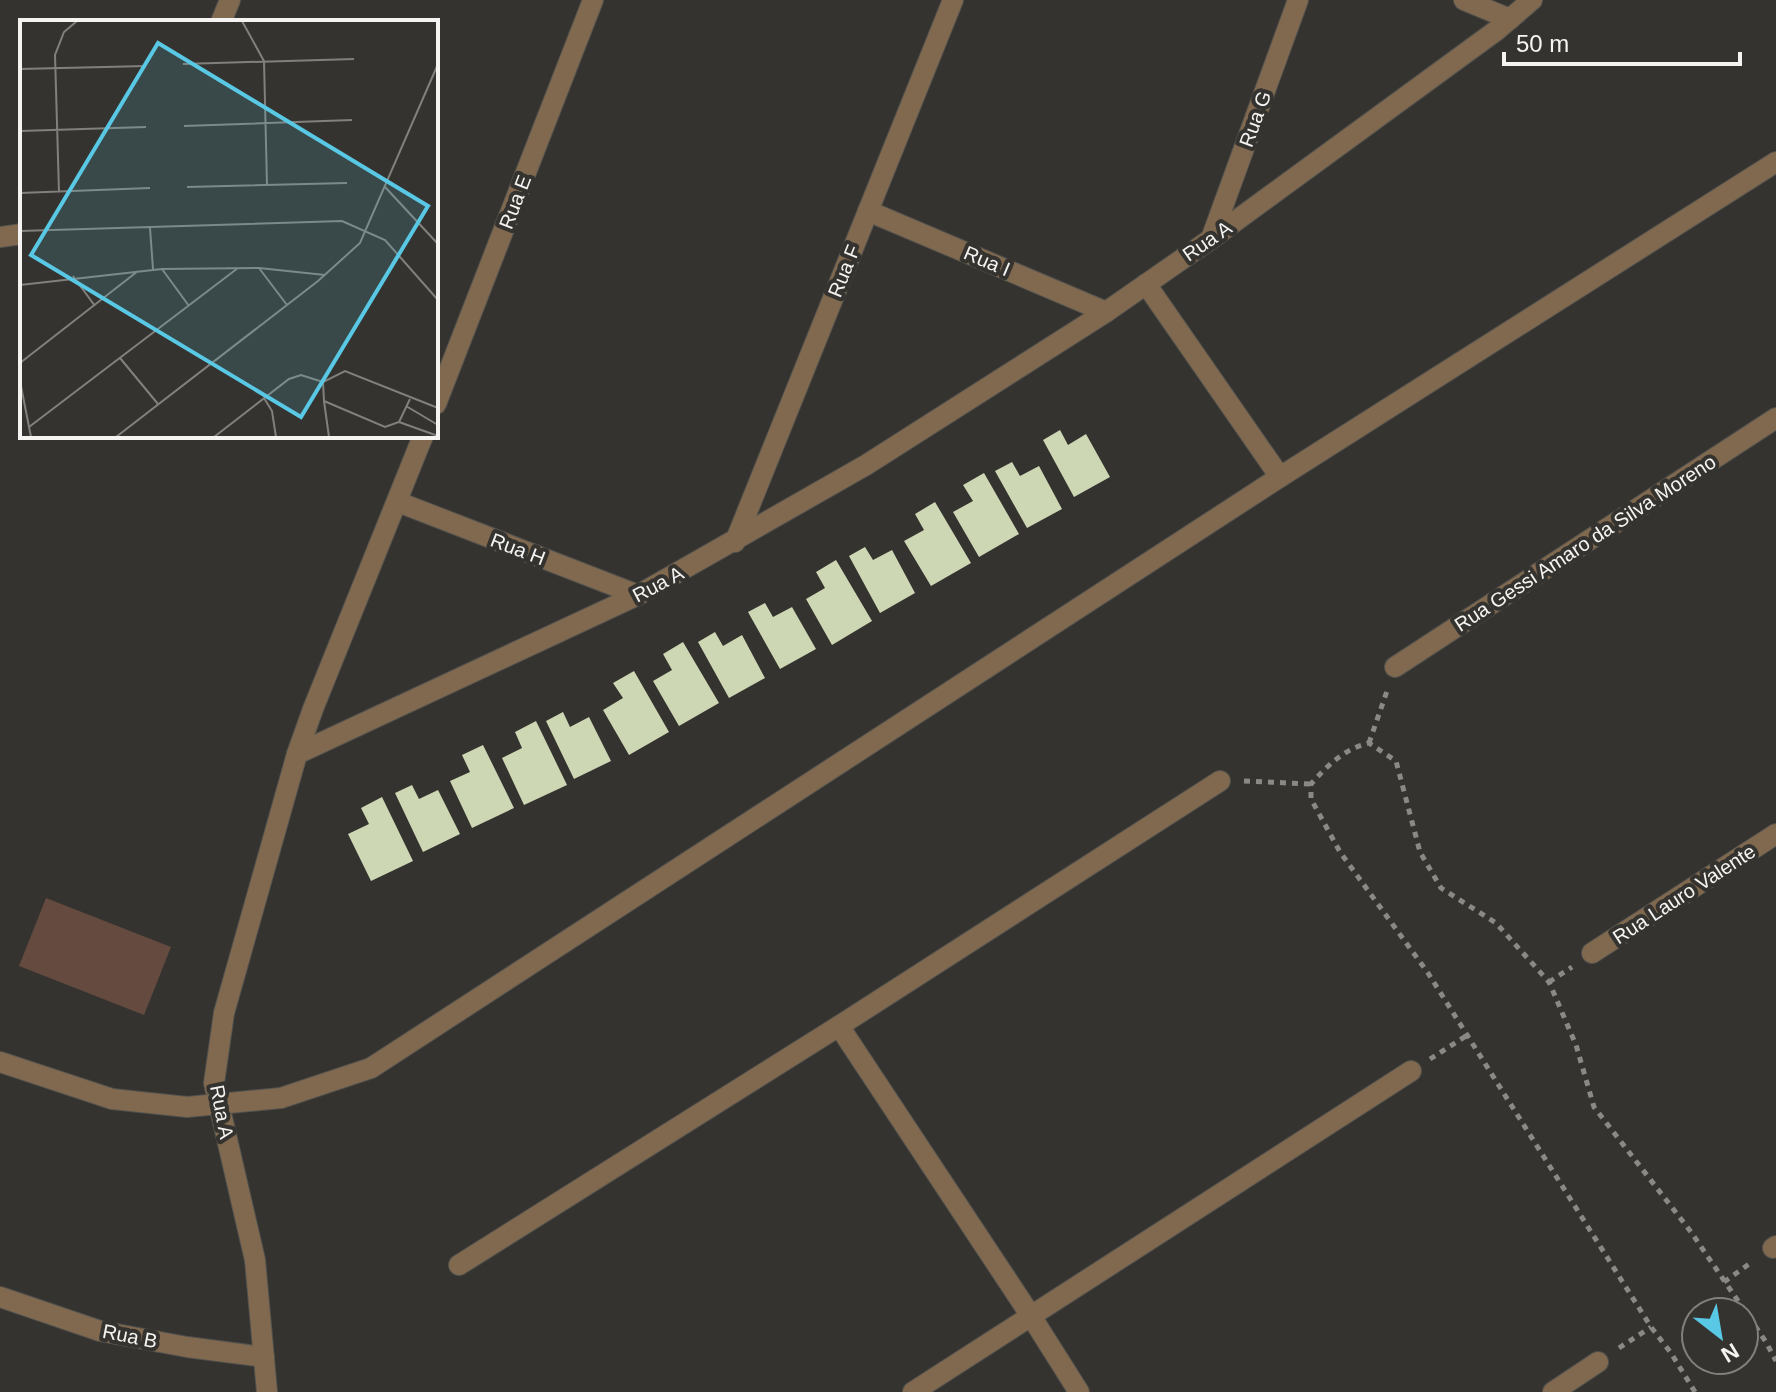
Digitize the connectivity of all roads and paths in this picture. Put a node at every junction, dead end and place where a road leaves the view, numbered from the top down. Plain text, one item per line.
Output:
1 (230, 0) edge
2 (593, 0) edge
3 (953, 0) edge
4 (1298, 0) edge
5 (1464, 0) edge
6 (1532, 0) edge
7 (1510, 19) junction
8 (222, 20) edge
9 (1776, 162) edge
10 (868, 211) junction
11 (20, 234) edge
12 (0, 237) edge
13 (1211, 239) junction
14 (1146, 284) junction
15 (1106, 312) junction
16 (438, 399) edge
17 (1776, 418) edge
18 (422, 438) edge
19 (1280, 477) junction
20 (398, 502) junction
21 (735, 542) junction
22 (638, 595) junction
23 (1395, 667) joint
24 (1369, 743) junction
25 (297, 754) junction
26 (1220, 781) joint
27 (1311, 784) junction
28 (1776, 834) edge
29 (1592, 953) dead end
30 (839, 1026) junction
31 (1466, 1036) junction
32 (0, 1062) edge
33 (1411, 1071) joint
34 (1775, 1247) edge
35 (459, 1265) dead end
36 (1724, 1282) junction
37 (0, 1297) edge
38 (1031, 1316) junction
39 (1651, 1327) junction
40 (264, 1357) junction
41 (1776, 1361) edge
42 (1598, 1362) joint
43 (267, 1392) edge
44 (913, 1392) edge
45 (1079, 1392) edge
46 (1553, 1392) edge
47 (1695, 1392) edge

1 - 8 street
2 - 16 street, Rua E
3 - 10 street, Rua F
4 - 13 street, Rua G
5 - 7 street
6 - 7 street, Rua A
7 - 13 street, Rua A
9 - 19 street
10 - 15 street, Rua I
10 - 21 street, Rua F
11 - 12 street
13 - 14 street, Rua A
14 - 15 street, Rua A
14 - 19 street
15 - 21 street, Rua A
17 - 23 street, Rua Gessi Amaro da Silva Moreno
18 - 20 street
19 - 32 street, bridge
20 - 22 street, Rua H
20 - 25 street
21 - 22 street, Rua A
22 - 25 street, Rua A
23 - 24 path
24 - 27 path
24 - 36 path
25 - 40 street, Rua A
26 - 27 path
26 - 30 street
27 - 31 path
28 - 29 street, Rua Lauro Valente
30 - 35 street
30 - 38 street
31 - 33 path
31 - 39 path
33 - 38 street
34 - 36 path
36 - 41 path
37 - 40 street, Rua B
38 - 44 street
38 - 45 street
39 - 42 path
39 - 47 path
40 - 43 street, Rua A
42 - 46 street

